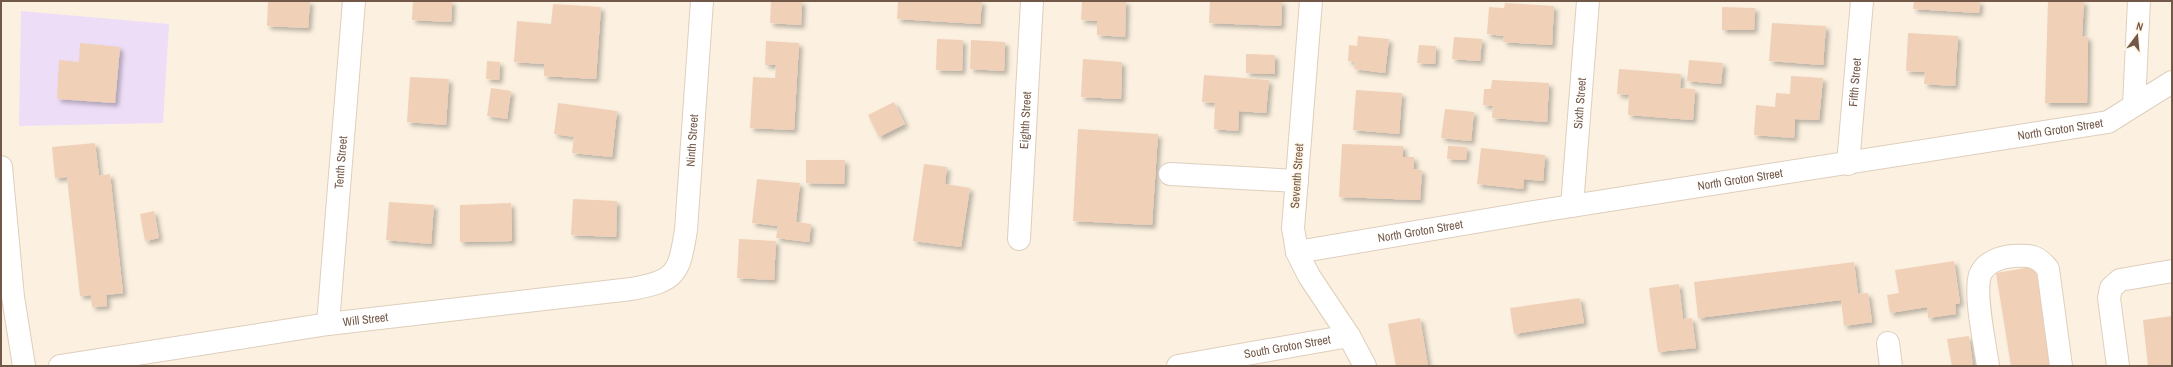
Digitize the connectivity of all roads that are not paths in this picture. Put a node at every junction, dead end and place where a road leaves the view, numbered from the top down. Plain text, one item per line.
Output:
1 (354, 1) edge
2 (702, 1) edge
3 (1032, 1) edge
4 (1311, 1) edge
5 (1588, 1) edge
6 (1862, 1) edge
7 (2138, 1) edge
8 (2172, 82) edge
9 (2134, 105) junction
10 (1848, 164) junction
11 (1, 167) edge
12 (1170, 174) dead end
13 (1297, 181) junction
14 (1572, 206) junction
15 (1019, 240) dead end
16 (1297, 252) junction
17 (2172, 271) edge
18 (672, 277) joint
19 (328, 324) junction
20 (1349, 336) junction
21 (1888, 344) dead end
22 (24, 366) edge
23 (60, 366) edge
24 (1178, 366) edge
25 (1365, 366) edge
26 (1891, 366) edge
27 (1988, 366) edge
28 (2060, 366) edge
29 (2118, 366) edge

1 - 19 street, Tenth Street
2 - 18 street, Ninth Street
3 - 15 street, Eighth Street
4 - 13 street, Seventh Street
5 - 14 street, Sixth Street
6 - 10 street, Fifth Street
7 - 9 street
8 - 9 street, North Groton Street
9 - 10 street, North Groton Street
10 - 14 street, North Groton Street
11 - 22 street
12 - 13 street
13 - 16 street, Seventh Street
14 - 16 street, North Groton Street
16 - 20 street, Seventh Street
17 - 29 street
18 - 19 street, Will Street
19 - 23 street, Will Street
20 - 24 street, South Groton Street
20 - 25 street, Seventh Street
21 - 26 street
27 - 28 street

